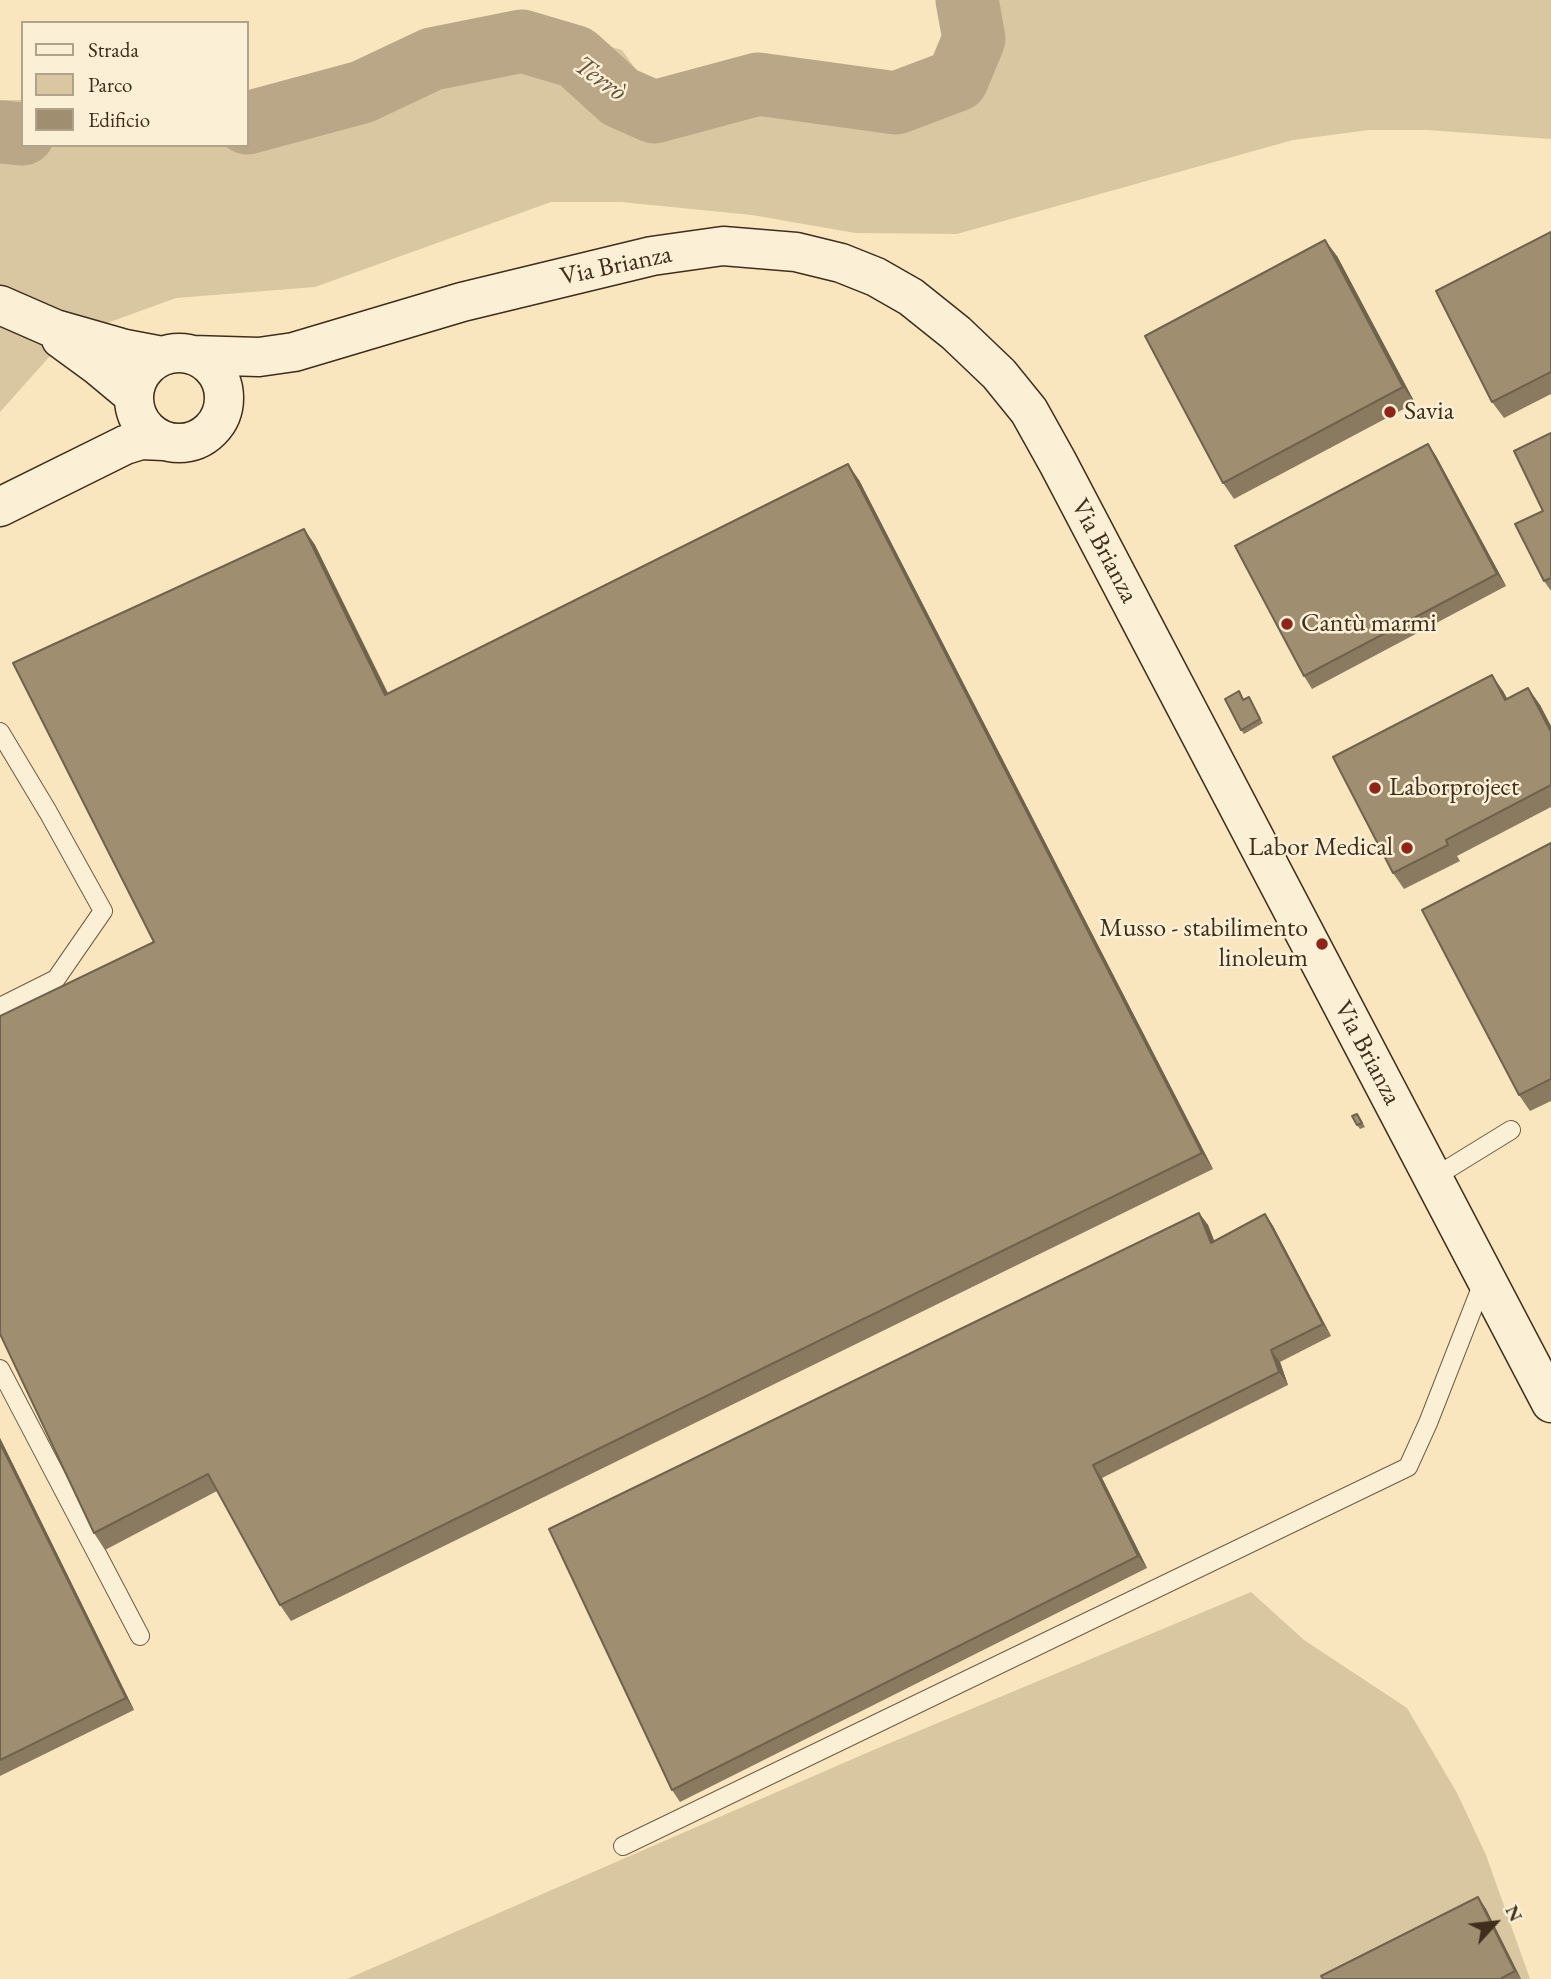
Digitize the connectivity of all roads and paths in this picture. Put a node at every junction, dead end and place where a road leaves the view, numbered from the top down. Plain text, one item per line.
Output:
1 (16, 312) edge
2 (294, 352) junction
3 (177, 356) junction
4 (224, 407) junction
5 (140, 424) junction
6 (0, 508) edge
7 (0, 732) edge
8 (0, 1007) edge
9 (1511, 1130) dead end
10 (1433, 1178) junction
11 (1485, 1277) junction
12 (0, 1369) edge
13 (1551, 1403) edge
14 (140, 1636) dead end
15 (623, 1846) dead end

1 - 3 street, Via Brianza
1 - 5 street, Via Brianza
2 - 3 street, Via Brianza
2 - 4 street, Via Brianza
2 - 10 street, Via Brianza
3 - 4 street
3 - 5 street
4 - 5 street
5 - 6 street
7 - 8 lane
9 - 10 lane
10 - 11 street, Via Brianza
11 - 13 street, Via Brianza
11 - 15 lane
12 - 14 lane

